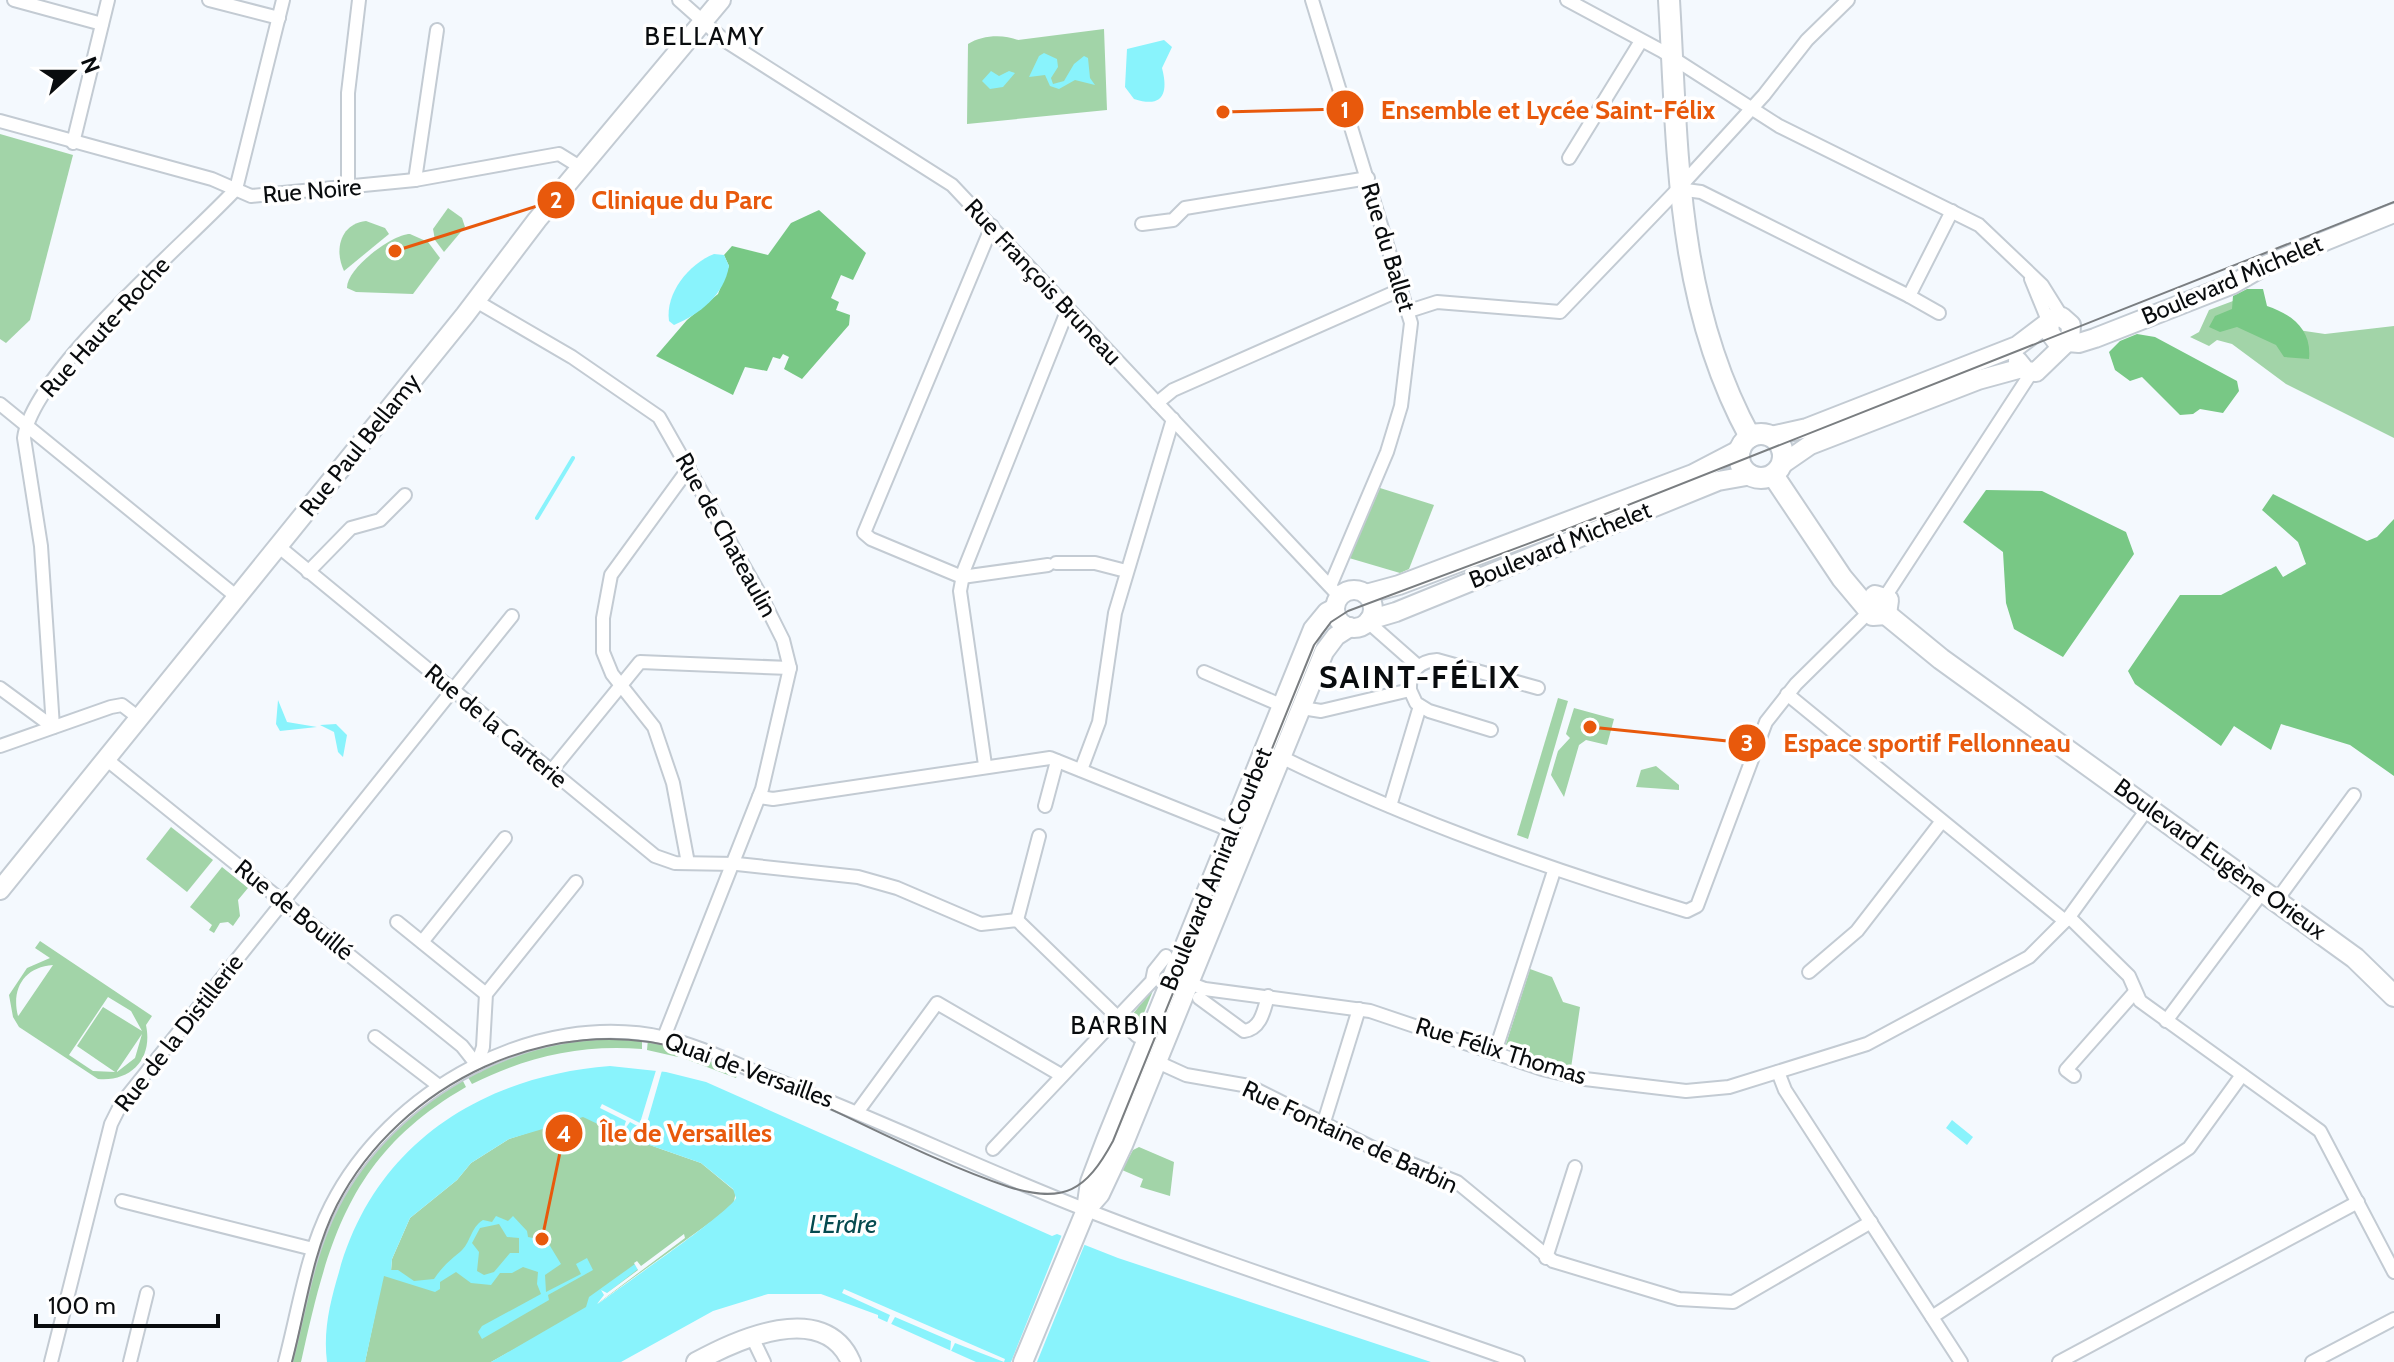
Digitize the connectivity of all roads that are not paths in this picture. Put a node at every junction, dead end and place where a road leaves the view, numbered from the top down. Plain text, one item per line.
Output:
1 (14, 0) edge
2 (108, 0) edge
3 (209, 0) edge
4 (283, 0) edge
5 (359, 0) edge
6 (679, 0) edge
7 (721, 0) edge
8 (1312, 0) edge
9 (1567, 0) edge
10 (1669, 0) edge
11 (1848, 0) edge
12 (279, 18) junction
13 (702, 21) junction
14 (102, 24) junction
15 (437, 30) dead end
16 (1641, 41) junction
17 (1673, 57) junction
18 (1752, 108) junction
19 (0, 121) edge
20 (73, 143) junction
21 (1569, 158) dead end
22 (580, 167) junction
23 (1368, 178) junction
24 (415, 180) junction
25 (236, 189) junction
26 (348, 189) junction
27 (1678, 189) junction
28 (1952, 211) junction
29 (2394, 213) edge
30 (1142, 224) dead end
31 (992, 226) junction
32 (1402, 289) junction
33 (1909, 296) junction
34 (476, 301) junction
35 (1068, 309) junction
36 (1409, 311) junction
37 (1939, 313) dead end
38 (2056, 320) junction
39 (2068, 343) junction
40 (2020, 345) junction
41 (2032, 368) junction
42 (1157, 403) junction
43 (0, 404) edge
44 (1173, 419) junction
45 (26, 423) junction
46 (1754, 441) junction
47 (689, 468) junction
48 (1777, 470) junction
49 (1752, 475) junction
50 (405, 495) dead end
51 (278, 546) junction
52 (1126, 571) junction
53 (308, 572) junction
54 (962, 577) junction
55 (1366, 594) junction
56 (1335, 596) junction
57 (237, 597) junction
58 (1877, 605) junction
59 (512, 616) dead end
60 (1362, 623) junction
61 (1418, 666) junction
62 (790, 668) junction
63 (1204, 672) dead end
64 (620, 684) junction
65 (0, 688) edge
66 (1538, 688) dead end
67 (453, 689) junction
68 (1410, 690) junction
69 (1787, 694) junction
70 (1420, 706) junction
71 (1292, 707) junction
72 (139, 718) junction
73 (53, 727) junction
74 (1491, 730) dead end
75 (0, 746) edge
76 (1281, 757) junction
77 (106, 759) junction
78 (1057, 761) junction
79 (985, 765) junction
80 (552, 770) junction
81 (1081, 770) junction
82 (2354, 795) dead end
83 (759, 797) junction
84 (1045, 806) dead end
85 (1390, 806) junction
86 (2148, 808) junction
87 (1942, 821) junction
88 (1232, 831) junction
89 (1039, 836) dead end
90 (505, 838) dead end
91 (688, 863) junction
92 (730, 864) junction
93 (1554, 871) junction
94 (576, 882) dead end
95 (0, 890) edge
96 (2270, 895) junction
97 (283, 901) junction
98 (2067, 919) junction
99 (1017, 920) junction
100 (397, 922) dead end
101 (422, 942) junction
102 (1166, 956) dead end
103 (1809, 972) dead end
104 (1194, 991) junction
105 (2393, 992) edge
106 (2134, 993) junction
107 (486, 994) junction
108 (1268, 996) junction
109 (1359, 1009) junction
110 (1117, 1016) junction
111 (2166, 1021) junction
112 (1137, 1036) dead end
113 (375, 1037) dead end
114 (664, 1037) junction
115 (1495, 1052) junction
116 (477, 1065) junction
117 (1164, 1065) dead end
118 (1778, 1072) junction
119 (1061, 1075) junction
120 (2242, 1075) junction
121 (2074, 1076) dead end
122 (439, 1086) junction
123 (858, 1111) junction
124 (1324, 1122) junction
125 (993, 1149) dead end
126 (1575, 1167) dead end
127 (1090, 1182) junction
128 (1058, 1198) junction
129 (122, 1201) dead end
130 (2358, 1202) junction
131 (1082, 1218) junction
132 (1871, 1222) junction
133 (313, 1249) junction
134 (1546, 1258) junction
135 (2394, 1272) edge
136 (147, 1293) dead end
137 (1932, 1317) junction
138 (2394, 1319) edge
139 (751, 1335) junction
140 (850, 1361) edge
141 (51, 1362) edge
142 (130, 1362) edge
143 (285, 1362) edge
144 (696, 1362) edge
145 (764, 1362) edge
146 (1023, 1362) edge
147 (1518, 1362) edge
148 (1961, 1362) edge
149 (2059, 1362) edge
150 (2312, 1362) edge

1 - 14 street
2 - 14 street
3 - 12 street
4 - 12 street
5 - 26 street
6 - 13 street, Rue François Bruneau
7 - 13 street, Rue Paul Bellamy
8 - 23 street, Rue du Ballet
9 - 16 street
10 - 17 main road
11 - 18 street
12 - 25 street
13 - 22 street, Rue Paul Bellamy
13 - 31 street, Rue François Bruneau
14 - 20 street
15 - 24 street
16 - 17 street
16 - 21 street
17 - 18 street
17 - 27 main road
18 - 27 street
18 - 28 street
19 - 20 street, Rue Noire
20 - 25 street, Rue Noire
22 - 24 street, Rue Noire
22 - 34 street, Rue Paul Bellamy
23 - 30 street
23 - 32 street, Rue du Ballet
24 - 26 street, Rue Noire
25 - 26 street, Rue Noire
25 - 45 street, Rue Haute-Roche
27 - 33 street
27 - 36 street
27 - 46 main road
28 - 33 street
28 - 38 street
29 - 39 street, Boulevard Michelet
31 - 35 street, Rue François Bruneau
31 - 54 street
32 - 36 street, Rue du Ballet
32 - 42 street
33 - 37 street
34 - 47 street, Rue de Chateaulin
34 - 51 street, Rue Paul Bellamy
35 - 42 street, Rue François Bruneau
35 - 54 street
36 - 56 street, Rue du Ballet
38 - 39 street
38 - 40 street, Boulevard Michelet
39 - 41 street, Boulevard Michelet
40 - 41 street
40 - 46 street, Boulevard Michelet
41 - 48 street, Boulevard Michelet
41 - 58 street
42 - 44 street, Rue François Bruneau
43 - 45 street
44 - 52 street
44 - 56 street, Rue François Bruneau
45 - 57 street
45 - 73 street, Rue Haute-Roche
46 - 48 main road, Boulevard Eugène Orieux
46 - 49 main road
46 - 55 street, Boulevard Michelet
47 - 62 street, Rue de Chateaulin
47 - 64 street
48 - 49 main road
48 - 58 main road, Boulevard Eugène Orieux
49 - 60 street, Boulevard Michelet
50 - 53 street
51 - 53 street, Rue de la Carterie
51 - 57 street, Rue Paul Bellamy
52 - 54 street
52 - 81 street
53 - 67 street, Rue de la Carterie
54 - 79 street
55 - 56 street
55 - 60 street
56 - 60 street
56 - 71 street, Boulevard Amiral Courbet
57 - 72 street, Rue Paul Bellamy
58 - 69 street
58 - 86 main road, Boulevard Eugène Orieux
59 - 67 street, Rue de la Distillerie
60 - 61 street
60 - 71 street, Boulevard Amiral Courbet
61 - 66 street
61 - 68 street
62 - 64 street
62 - 83 street
63 - 71 street
64 - 80 street
64 - 91 street
65 - 73 street
67 - 80 street, Rue de la Carterie
67 - 97 street, Rue de la Distillerie
68 - 70 street
68 - 71 street
69 - 87 street
69 - 93 street
70 - 74 street
70 - 85 street
71 - 76 street, Boulevard Amiral Courbet
71 - 88 street, Boulevard Amiral Courbet
72 - 73 street
72 - 77 street, Rue Paul Bellamy
73 - 75 street
76 - 85 street
76 - 104 street, Boulevard Amiral Courbet
77 - 95 street, Rue Paul Bellamy
77 - 97 street, Rue de Bouillé
78 - 79 street
78 - 81 street
78 - 84 street
79 - 83 street
80 - 91 street, Rue de la Carterie
81 - 88 street
82 - 96 street
83 - 92 street
85 - 93 street
86 - 96 main road, Boulevard Eugène Orieux
86 - 98 street, Rue Félix Thomas
87 - 98 street
87 - 103 street
88 - 127 street, Boulevard Amiral Courbet
89 - 99 street
90 - 101 street
91 - 92 street, Rue de la Carterie
92 - 99 street, Rue de la Carterie
92 - 114 street
93 - 115 street
94 - 107 street
96 - 105 main road, Boulevard Eugène Orieux
96 - 111 street
97 - 116 street, Rue de Bouillé
97 - 141 street, Rue de la Distillerie
98 - 106 street
98 - 118 street, Rue Félix Thomas
99 - 110 street
100 - 101 street
101 - 107 street
102 - 110 street
104 - 108 street, Rue Félix Thomas
104 - 108 street
104 - 131 street, Boulevard Amiral Courbet
106 - 111 street
106 - 121 street
107 - 116 street
108 - 109 street, Rue Félix Thomas
109 - 115 street, Rue Félix Thomas
109 - 124 street
110 - 112 street
110 - 119 street
111 - 120 street
113 - 122 street
114 - 116 street, Quai de Versailles
114 - 123 street, Quai de Versailles
115 - 118 street, Rue Félix Thomas
116 - 122 street, Quai de Versailles
117 - 124 street, Rue Fontaine de Barbin
118 - 132 street
119 - 123 street
119 - 125 street
120 - 130 street
120 - 137 street
122 - 133 street, Quai de Versailles
123 - 128 street, Quai de Versailles
124 - 134 street, Rue Fontaine de Barbin
126 - 134 street
127 - 128 street
127 - 131 street, Boulevard Amiral Courbet
128 - 131 street, Quai de Versailles
129 - 133 street
130 - 135 street
130 - 149 street
131 - 146 street
131 - 147 street, Quai de Versailles
132 - 134 street, Rue Fontaine de Barbin
132 - 137 street
133 - 143 street, Quai de Versailles
136 - 142 street
137 - 148 street
138 - 150 street
139 - 140 street
139 - 144 street
139 - 145 street

